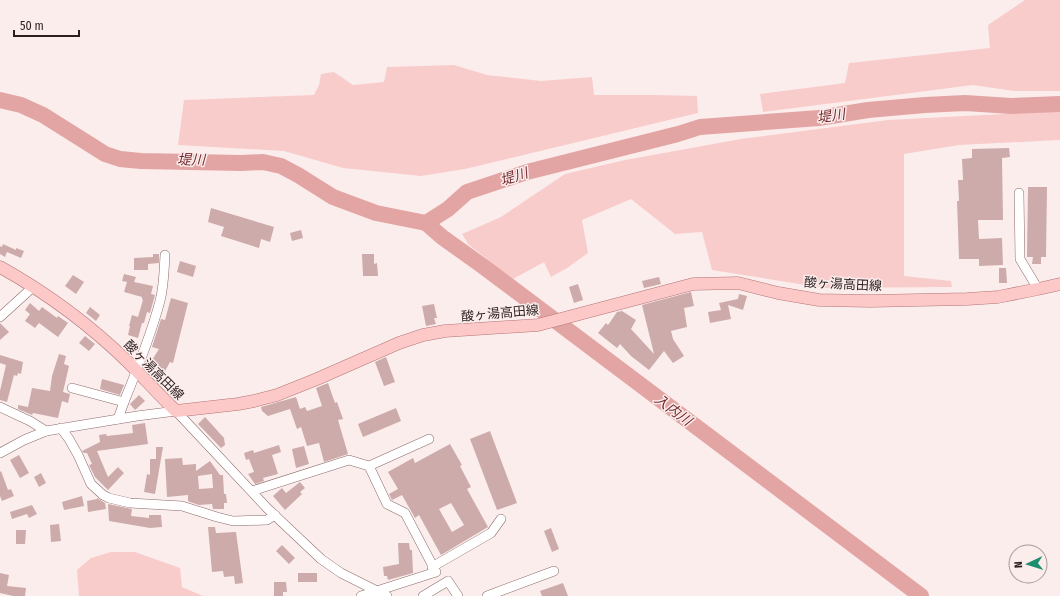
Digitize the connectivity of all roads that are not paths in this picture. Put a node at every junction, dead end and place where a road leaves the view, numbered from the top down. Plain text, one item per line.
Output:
1 (1019, 193) dead end
2 (165, 255) dead end
3 (0, 267) edge
4 (1060, 284) edge
5 (33, 287) junction
6 (1038, 289) junction
7 (0, 317) edge
8 (137, 371) junction
9 (72, 388) dead end
10 (124, 402) junction
11 (0, 407) edge
12 (176, 412) junction
13 (118, 419) junction
14 (61, 428) junction
15 (46, 431) junction
16 (429, 438) dead end
17 (0, 453) edge
18 (369, 466) junction
19 (252, 491) junction
20 (275, 515) junction
21 (501, 519) dead end
22 (432, 567) junction
23 (554, 570) dead end
24 (378, 590) junction
25 (361, 596) edge
26 (387, 596) edge
27 (423, 596) edge
28 (458, 596) edge
29 (487, 596) edge

1 - 6 street
2 - 8 street
3 - 5 main road, 酸ヶ湯高田線
4 - 6 main road, 酸ヶ湯高田線
5 - 7 street
5 - 8 main road, 酸ヶ湯高田線
6 - 12 main road, 酸ヶ湯高田線
8 - 10 street
8 - 12 main road, 酸ヶ湯高田線
9 - 10 street
10 - 13 street
11 - 15 street
12 - 13 street
12 - 19 street
13 - 14 street
14 - 15 street
14 - 20 street
15 - 17 street
16 - 18 street
18 - 19 street
18 - 22 street
19 - 20 street
20 - 24 street
21 - 22 street
22 - 24 street
23 - 29 street
24 - 25 street
24 - 26 street
27 - 28 street

